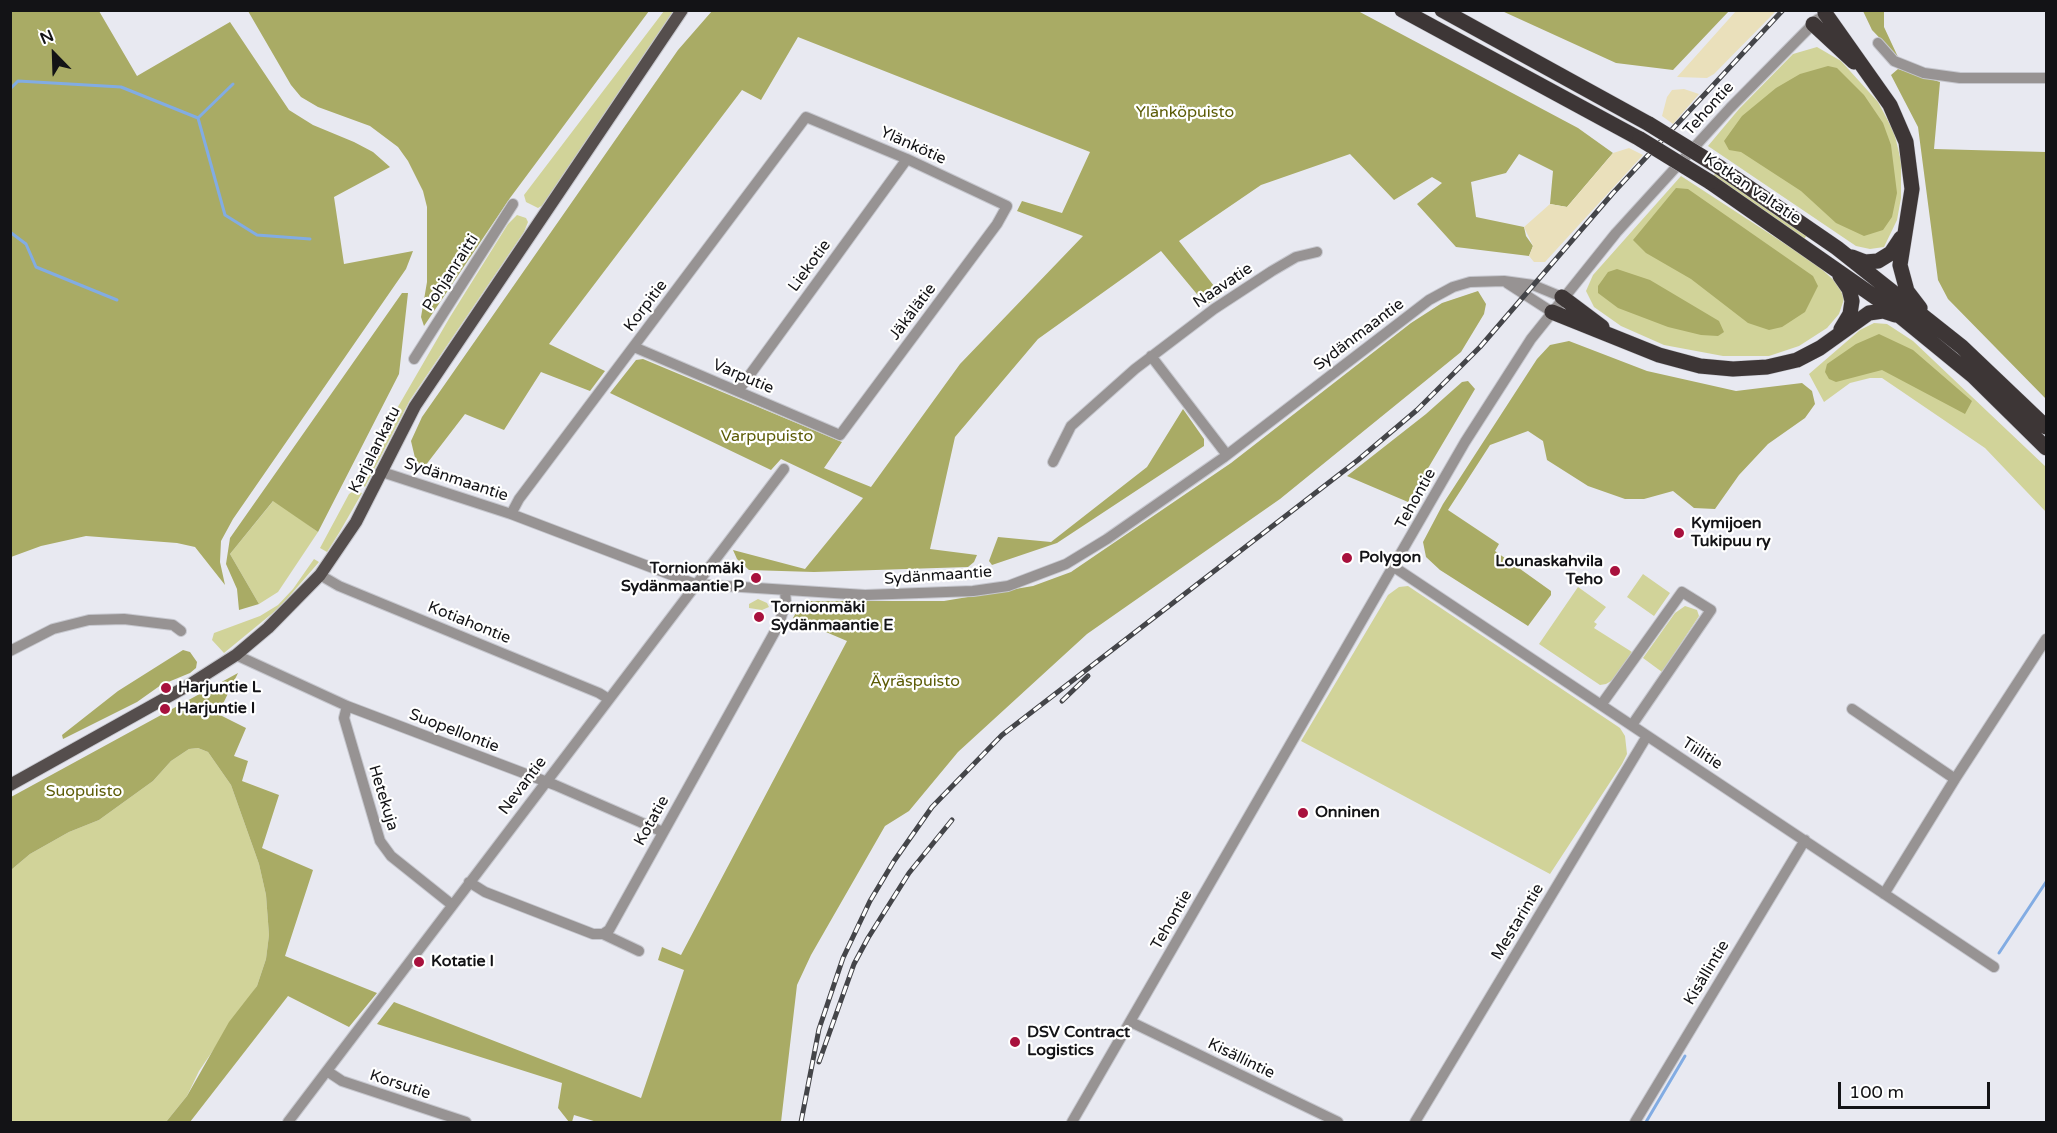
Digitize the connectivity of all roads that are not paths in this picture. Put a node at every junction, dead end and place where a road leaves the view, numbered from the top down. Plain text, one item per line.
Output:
1 (682, 10) edge
2 (691, 10) edge
3 (1402, 10) edge
4 (1442, 10) edge
5 (1826, 12) edge
6 (1813, 24) junction
7 (672, 29) junction
8 (1878, 43) dead end
9 (2046, 78) edge
10 (1875, 83) junction
11 (806, 117) joint
12 (907, 159) junction
13 (513, 204) dead end
14 (1007, 206) joint
15 (1906, 227) junction
16 (1837, 249) junction
17 (1317, 252) dead end
18 (1822, 260) junction
19 (1504, 281) junction
20 (1562, 297) junction
21 (1551, 312) junction
22 (1918, 330) junction
23 (1833, 338) junction
24 (1619, 339) junction
25 (634, 347) junction
26 (1962, 347) junction
27 (1151, 356) junction
28 (414, 358) dead end
29 (738, 391) junction
30 (2046, 427) edge
31 (840, 435) joint
32 (2046, 448) edge
33 (1227, 455) junction
34 (1053, 462) dead end
35 (784, 469) dead end
36 (382, 472) junction
37 (512, 514) junction
38 (1394, 567) junction
39 (320, 575) junction
40 (695, 584) junction
41 (785, 591) junction
42 (181, 631) dead end
43 (2046, 639) edge
44 (10, 651) edge
45 (236, 655) junction
46 (607, 698) junction
47 (1601, 705) junction
48 (348, 706) junction
49 (1852, 708) dead end
50 (1632, 725) junction
51 (1647, 736) junction
52 (1955, 779) junction
53 (544, 783) junction
54 (10, 785) edge
55 (663, 831) junction
56 (1805, 840) junction
57 (469, 882) junction
58 (1884, 894) junction
59 (451, 904) junction
60 (603, 934) junction
61 (639, 951) dead end
62 (1994, 967) dead end
63 (1131, 1022) junction
64 (327, 1071) junction
65 (288, 1122) edge
66 (466, 1122) edge
67 (1072, 1122) edge
68 (1338, 1122) edge
69 (1415, 1122) edge
70 (1635, 1122) edge

1 - 7 main road, Karjalankatu
2 - 7 main road, Karjalankatu
3 - 18 highway, Kotkan valtatie, bridge
4 - 16 highway, Kotkan valtatie, bridge
5 - 6 street, Tehontie
5 - 10 highway
6 - 10 highway
6 - 20 street, Tehontie
7 - 36 main road, Karjalankatu
8 - 9 street
10 - 15 highway
11 - 12 street, Ylänkötie
11 - 25 street, Korpitie
12 - 14 street, Ylänkötie
12 - 29 street, Liekotie
13 - 28 street, Pohjanraitti
14 - 31 street, Jäkälätie
15 - 16 highway
15 - 26 highway
16 - 26 highway, Kotkan valtatie
17 - 27 street, Naavatie
18 - 22 highway, Kotkan valtatie
18 - 23 highway
19 - 20 street, Sydänmaantie
19 - 21 street
19 - 33 street, Sydänmaantie
20 - 21 street, Tehontie
20 - 24 highway
21 - 24 highway
21 - 38 street, Tehontie
22 - 23 highway
22 - 32 highway, Kotkan valtatie
23 - 24 highway
25 - 29 street, Varputie
25 - 37 street, Korpitie
26 - 30 highway, Kotkan valtatie
27 - 33 street
27 - 34 street, Naavatie
29 - 31 street, Varputie
33 - 41 street, Sydänmaantie
35 - 40 street, Nevantie
36 - 37 street, Sydänmaantie
36 - 39 main road, Karjalankatu
37 - 40 street, Sydänmaantie
38 - 47 street, Tiilitie
38 - 63 street, Tehontie
39 - 45 main road, Karjalankatu
39 - 46 street, Kotiahontie
40 - 41 street, Sydänmaantie
40 - 46 street, Nevantie
41 - 55 street, Kotatie
42 - 44 street
43 - 52 street
45 - 48 street, Suopellontie
45 - 54 main road, Karjalankatu
46 - 53 street, Nevantie
47 - 50 street, Tiilitie
47 - 50 street
48 - 53 street, Suopellontie
48 - 59 street, Hetekuja
49 - 52 street
50 - 51 street, Tiilitie
51 - 56 street, Tiilitie
51 - 69 street, Mestarintie
52 - 58 street
53 - 55 street, Suopellontie
53 - 57 street, Nevantie
55 - 60 street, Kotatie
56 - 58 street, Tiilitie
56 - 70 street, Kisällintie
57 - 59 street, Nevantie
57 - 60 street
58 - 62 street, Tiilitie
59 - 64 street, Nevantie
60 - 61 street
63 - 67 street, Tehontie
63 - 68 street, Kisällintie
64 - 65 street, Nevantie
64 - 66 street, Korsutie

